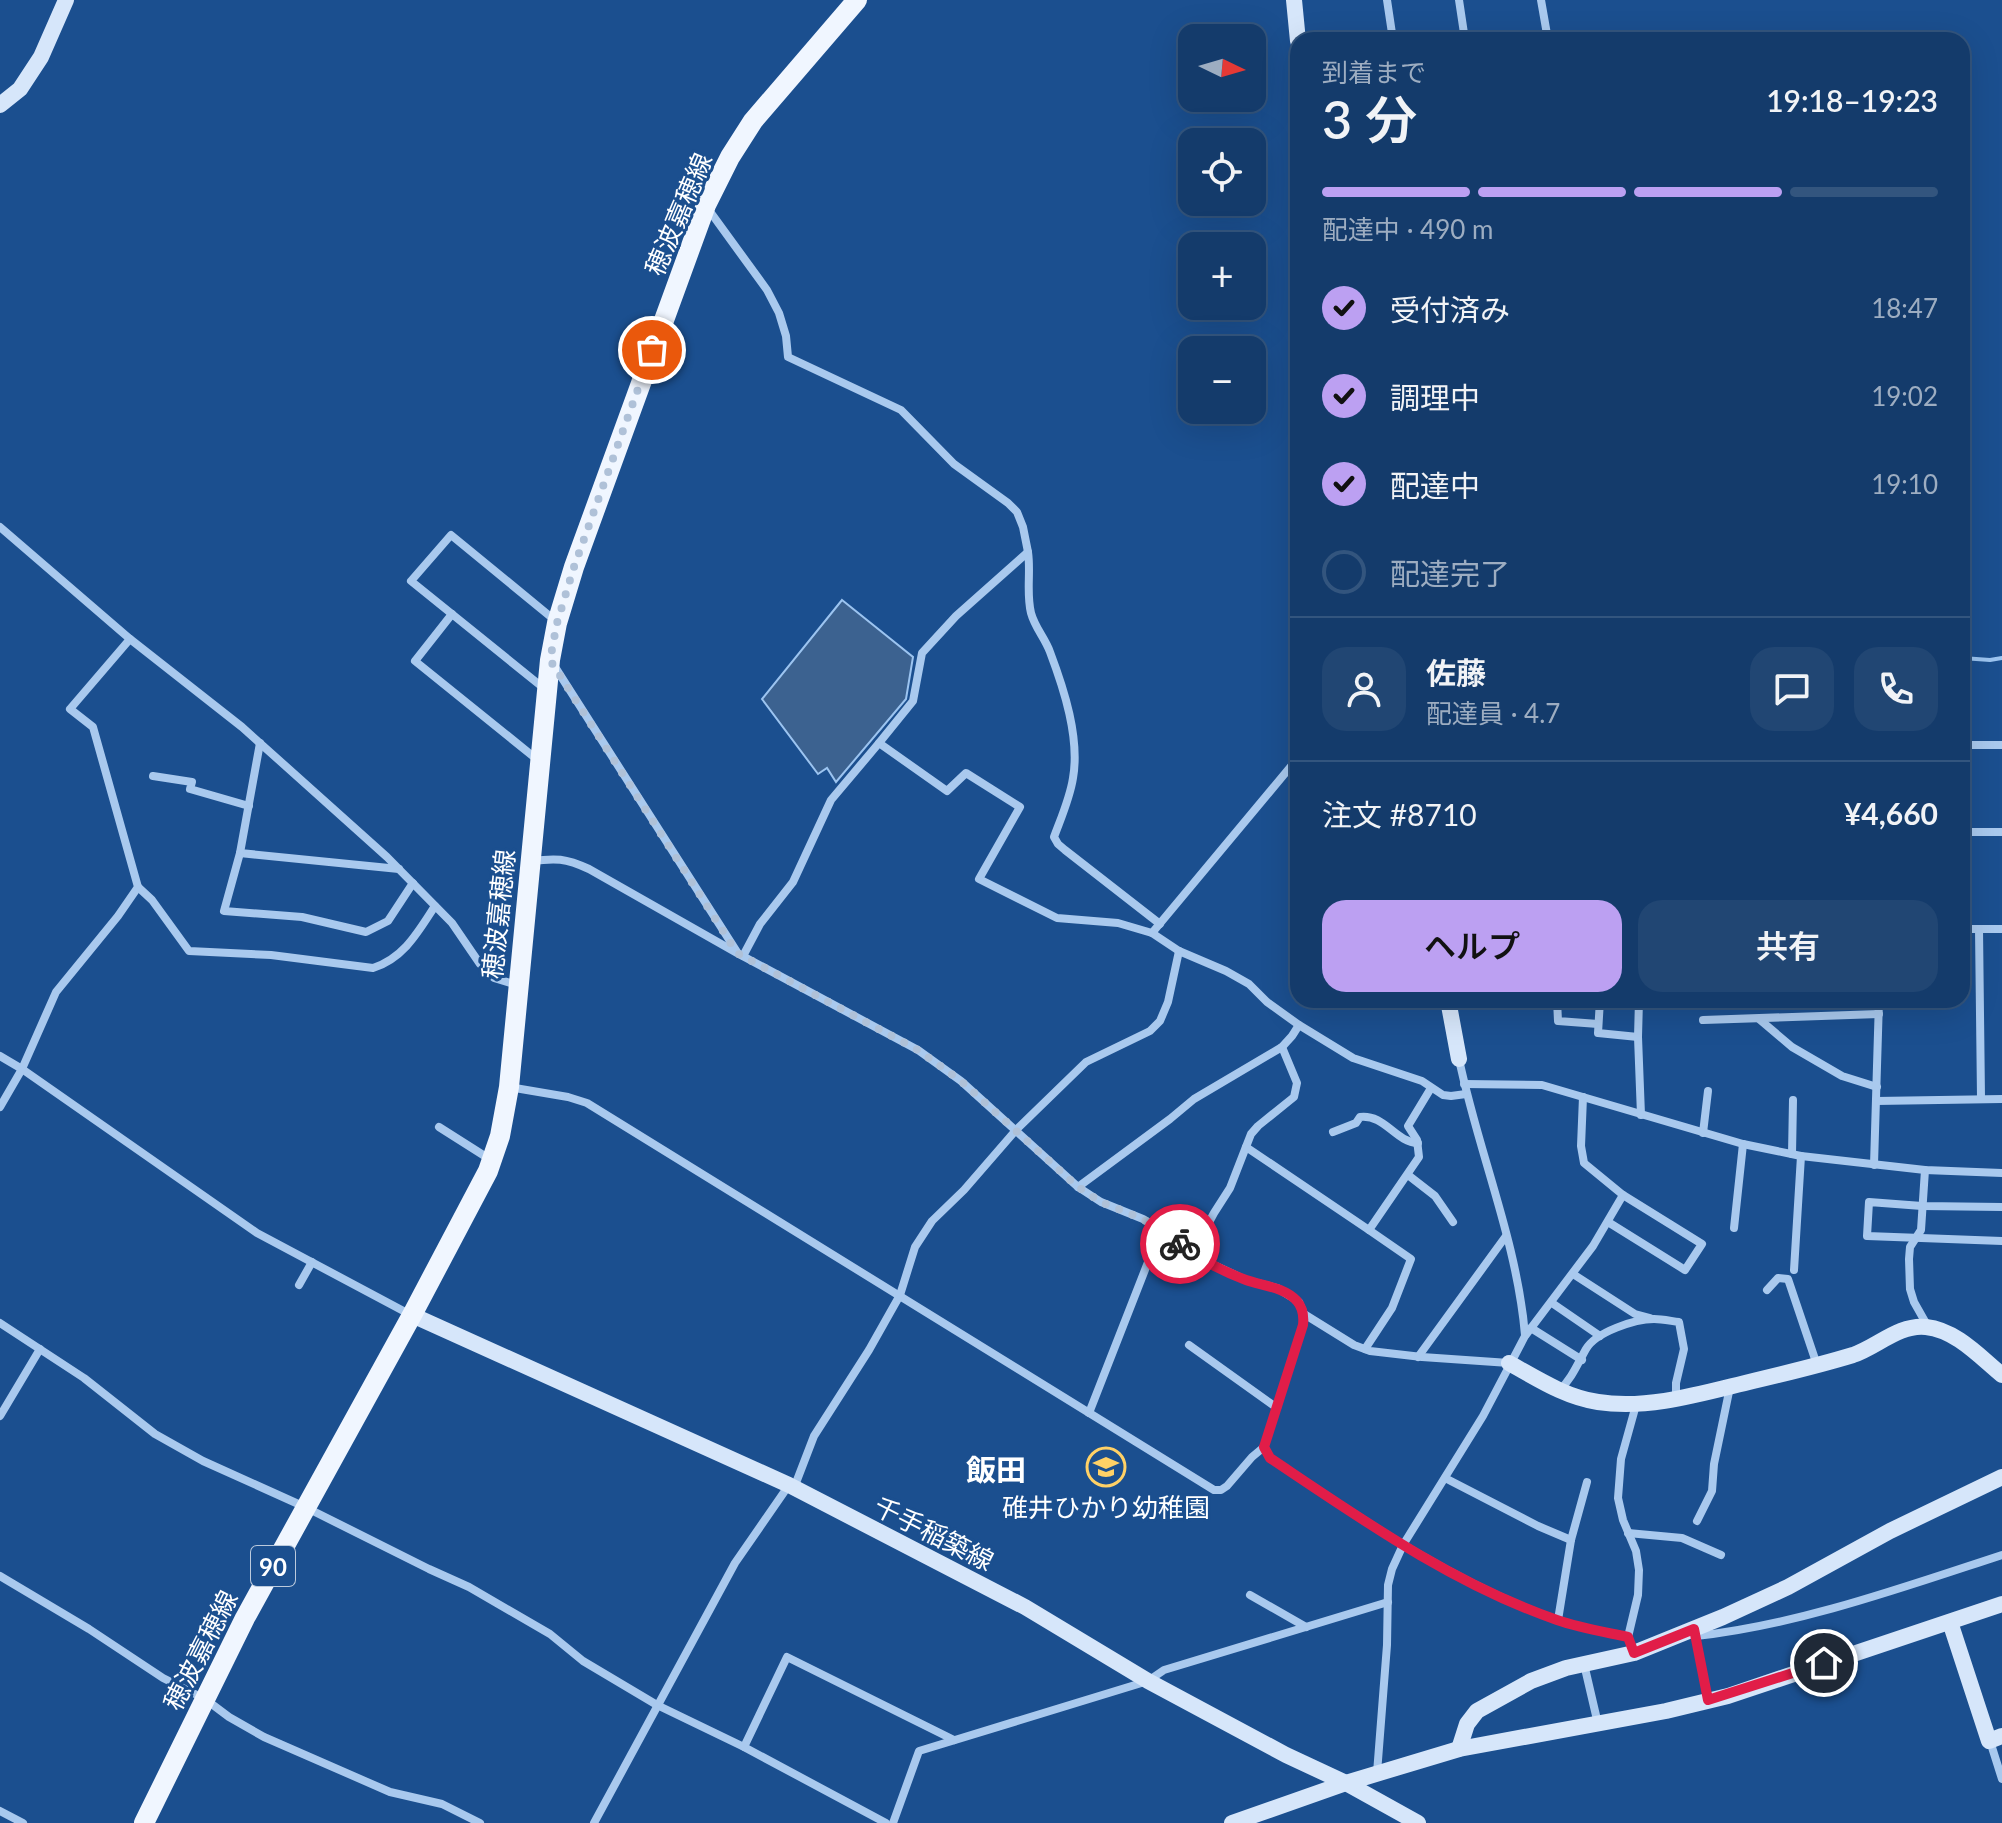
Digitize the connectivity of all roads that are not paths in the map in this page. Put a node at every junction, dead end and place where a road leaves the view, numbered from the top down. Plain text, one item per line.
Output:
1 (66, 0) edge
2 (857, 0) edge
3 (1294, 0) edge
4 (1387, 0) edge
5 (1459, 0) edge
6 (1541, 0) edge
7 (1297, 32) edge
8 (1392, 32) edge
9 (1464, 32) edge
10 (1547, 32) edge
11 (0, 105) edge
12 (706, 205) junction
13 (0, 527) edge
14 (1028, 552) junction
15 (452, 614) junction
16 (557, 623) junction
17 (130, 639) junction
18 (550, 660) junction
19 (547, 691) junction
20 (260, 743) junction
21 (879, 743) junction
22 (1970, 745) edge
23 (2002, 745) edge
24 (540, 761) junction
25 (1290, 767) edge
26 (153, 776) dead end
27 (249, 806) junction
28 (1970, 832) edge
29 (2002, 832) edge
30 (240, 853) junction
31 (529, 862) junction
32 (399, 869) junction
33 (413, 883) junction
34 (138, 887) junction
35 (435, 906) junction
36 (1160, 924) junction
37 (1970, 929) edge
38 (1979, 929) junction
39 (2002, 929) edge
40 (1152, 933) junction
41 (1179, 951) junction
42 (740, 954) junction
43 (517, 985) junction
44 (1449, 1008) edge
45 (1557, 1008) edge
46 (1599, 1008) edge
47 (1639, 1008) edge
48 (1879, 1008) edge
49 (1879, 1014) junction
50 (1759, 1019) junction
51 (1703, 1020) dead end
52 (1598, 1024) junction
53 (1299, 1025) junction
54 (1638, 1037) junction
55 (1282, 1047) junction
56 (0, 1056) edge
57 (1459, 1059) joint
58 (22, 1069) junction
59 (509, 1087) junction
60 (1877, 1087) junction
61 (1431, 1088) junction
62 (1465, 1089) junction
63 (1708, 1091) dead end
64 (1583, 1097) junction
65 (1981, 1098) junction
66 (2002, 1099) edge
67 (1793, 1100) dead end
68 (1876, 1101) junction
69 (0, 1107) edge
70 (1641, 1115) junction
71 (439, 1127) dead end
72 (1016, 1130) junction
73 (1333, 1132) dead end
74 (1703, 1133) junction
75 (1418, 1143) junction
76 (1743, 1144) junction
77 (1246, 1147) junction
78 (1797, 1155) junction
79 (492, 1160) junction
80 (1874, 1165) junction
81 (1925, 1170) junction
82 (2002, 1173) edge
83 (1408, 1175) junction
84 (1078, 1187) junction
85 (1623, 1195) junction
86 (1922, 1206) junction
87 (2002, 1207) edge
88 (1453, 1222) dead end
89 (1608, 1222) junction
90 (1734, 1228) dead end
91 (1161, 1229) junction
92 (1369, 1230) junction
93 (1506, 1236) junction
94 (1914, 1239) junction
95 (2002, 1241) edge
96 (1192, 1254) junction
97 (312, 1262) junction
98 (1794, 1270) dead end
99 (1573, 1274) junction
100 (299, 1285) dead end
101 (1767, 1290) dead end
102 (900, 1295) junction
103 (1552, 1303) junction
104 (1304, 1314) junction
105 (412, 1315) junction
106 (1654, 1319) junction
107 (0, 1323) edge
108 (1928, 1327) junction
109 (1531, 1328) junction
110 (1525, 1336) junction
111 (1600, 1336) junction
112 (1189, 1345) dead end
113 (40, 1349) junction
114 (1365, 1349) junction
115 (1418, 1357) junction
116 (1582, 1360) junction
117 (1509, 1363) junction
118 (1817, 1365) junction
119 (2002, 1375) edge
120 (1730, 1387) junction
121 (1559, 1391) junction
122 (1676, 1398) junction
123 (1636, 1404) junction
124 (1277, 1408) junction
125 (1089, 1413) junction
126 (0, 1416) edge
127 (1264, 1447) junction
128 (2002, 1477) edge
129 (1445, 1478) junction
130 (1587, 1482) dead end
131 (792, 1487) junction
132 (305, 1507) junction
133 (1697, 1521) dead end
134 (1628, 1533) junction
135 (1571, 1540) junction
136 (1403, 1545) junction
137 (1721, 1555) dead end
138 (2002, 1555) edge
139 (0, 1576) edge
140 (1250, 1595) dead end
141 (1388, 1602) junction
142 (2002, 1604) edge
143 (1558, 1620) junction
144 (1950, 1622) junction
145 (1306, 1627) junction
146 (1695, 1632) junction
147 (1631, 1645) junction
148 (1584, 1664) junction
149 (1148, 1681) junction
150 (205, 1699) junction
151 (1708, 1700) junction
152 (657, 1705) junction
153 (1598, 1724) junction
154 (1996, 1738) edge
155 (954, 1740) junction
156 (744, 1747) junction
157 (1459, 1749) junction
158 (1377, 1773) junction
159 (2002, 1779) edge
160 (1346, 1783) junction
161 (0, 1811) edge
162 (23, 1823) edge
163 (144, 1823) edge
164 (480, 1823) edge
165 (594, 1823) edge
166 (886, 1823) edge
167 (893, 1823) edge
168 (1232, 1823) edge
169 (1418, 1823) edge

1 - 11 street
2 - 12 main road, 穂波嘉穂線 / 90
3 - 7 street
4 - 8 street
5 - 9 street
6 - 10 street
12 - 14 street
12 - 16 main road, 穂波嘉穂線 / 90
13 - 17 street
14 - 21 street
14 - 36 street
15 - 16 street
15 - 19 street
15 - 24 street
16 - 18 main road, 穂波嘉穂線 / 90
17 - 20 street
17 - 34 street
18 - 19 main road, 穂波嘉穂線 / 90
18 - 42 street
19 - 24 main road, 穂波嘉穂線 / 90
20 - 27 street
20 - 32 street
21 - 40 street
21 - 42 street
22 - 23 street
24 - 31 main road, 穂波嘉穂線 / 90
25 - 36 street
26 - 27 street
27 - 30 street
28 - 29 street
30 - 32 street
30 - 33 street
31 - 42 street
31 - 43 main road, 穂波嘉穂線 / 90
32 - 33 street
33 - 35 street
34 - 35 street
34 - 58 street
35 - 43 street
36 - 40 street
37 - 38 street
38 - 39 street
38 - 65 street
40 - 41 street
41 - 53 street
41 - 72 street
42 - 72 street
43 - 59 main road, 穂波嘉穂線 / 90
44 - 57 street
45 - 52 street
46 - 52 street
47 - 54 street
48 - 49 street
49 - 50 street
49 - 60 street
50 - 51 street
50 - 60 street
52 - 54 street
53 - 55 street
53 - 61 street
54 - 70 street
55 - 77 street
55 - 84 street
56 - 58 street
57 - 62 street
58 - 69 street
58 - 97 street
59 - 79 main road, 穂波嘉穂線 / 90
59 - 102 street
60 - 68 street
61 - 62 street
61 - 75 street
62 - 64 street
62 - 93 street
63 - 74 street
64 - 70 street
64 - 85 street
65 - 66 street
65 - 68 street
67 - 78 street
68 - 80 street
70 - 74 street
71 - 79 street
72 - 84 street
72 - 102 street
73 - 75 street
74 - 76 street
75 - 83 street
76 - 78 street
76 - 90 street
77 - 92 street
77 - 96 street
78 - 80 street
78 - 98 street
79 - 105 main road, 穂波嘉穂線 / 90
80 - 81 street
81 - 82 street
81 - 86 street
83 - 88 street
83 - 92 street
84 - 91 street
85 - 89 street
85 - 89 street
86 - 87 street
86 - 94 street
86 - 94 street
89 - 99 street
91 - 96 street
91 - 125 street
92 - 114 street
93 - 110 street
93 - 115 street
94 - 95 street
94 - 108 street
96 - 104 street
97 - 100 street
97 - 105 street
99 - 103 street
99 - 106 street
101 - 118 street
102 - 125 street
102 - 131 street
103 - 109 street
103 - 111 street
104 - 114 street
104 - 124 street
105 - 131 street, 千手稲築線
105 - 132 main road, 穂波嘉穂線 / 90
106 - 111 street
106 - 122 street
107 - 113 street
108 - 118 street
108 - 119 street
109 - 110 street
109 - 116 street
110 - 117 street
111 - 116 street
112 - 124 street
113 - 126 street
113 - 132 street
114 - 115 street
115 - 117 street
116 - 121 street
117 - 121 street
117 - 129 street
118 - 120 street
120 - 122 street
120 - 133 street
121 - 123 street
122 - 123 street
123 - 134 street
124 - 127 street
125 - 127 street
127 - 136 street
128 - 146 street
129 - 135 street
129 - 136 street
130 - 135 street
131 - 149 street, 千手稲築線
131 - 152 street
132 - 150 main road, 穂波嘉穂線 / 90
132 - 152 street
134 - 137 street
134 - 147 street
135 - 143 street
136 - 141 street
136 - 143 street
138 - 146 street
139 - 150 street
140 - 145 street
141 - 145 street
141 - 158 street
142 - 144 street
143 - 147 street
144 - 151 street
144 - 154 street
145 - 149 street
146 - 147 street
146 - 151 street
147 - 148 street
148 - 153 street
148 - 157 street
149 - 155 street
149 - 160 street, 千手稲築線
150 - 163 main road, 穂波嘉穂線 / 90
150 - 164 street
151 - 153 street
152 - 156 street
152 - 165 street
153 - 157 street
154 - 159 street
155 - 156 street
155 - 167 street
156 - 166 street
157 - 158 street
158 - 160 street
160 - 168 street
160 - 169 street, 千手稲築線
161 - 162 street

